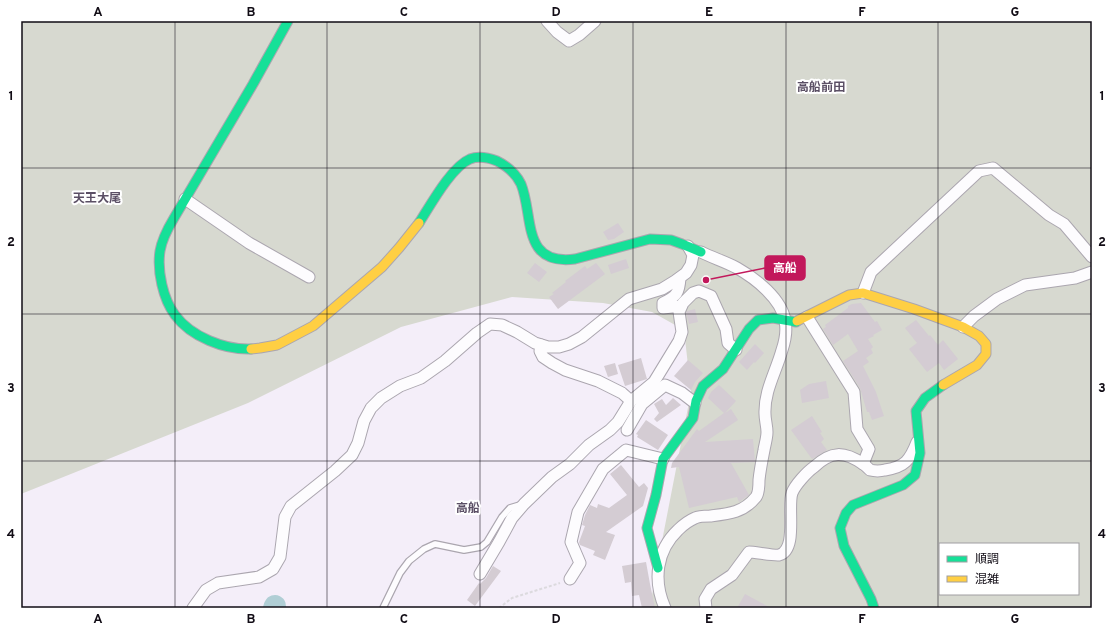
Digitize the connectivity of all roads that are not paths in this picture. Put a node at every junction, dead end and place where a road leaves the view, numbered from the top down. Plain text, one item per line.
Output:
1 (288, 21) edge
2 (547, 21) edge
3 (595, 21) edge
4 (185, 199) junction
5 (688, 246) junction
6 (706, 254) junction
7 (1092, 257) edge
8 (691, 265) junction
9 (1092, 272) edge
10 (309, 277) dead end
11 (680, 278) junction
12 (863, 293) junction
13 (682, 306) junction
14 (808, 317) junction
15 (785, 320) junction
16 (963, 327) junction
17 (541, 345) junction
18 (736, 350) junction
19 (631, 401) junction
20 (695, 403) junction
21 (627, 430) dead end
22 (919, 438) junction
23 (663, 459) junction
24 (864, 464) junction
25 (524, 504) junction
26 (658, 568) junction
27 (480, 574) dead end
28 (570, 579) road end
29 (193, 608) edge
30 (383, 608) edge
31 (665, 608) edge
32 (706, 608) edge
33 (874, 608) edge

1 - 4 street
2 - 3 street
4 - 5 street
4 - 10 street
5 - 6 street
5 - 8 street
6 - 8 street
6 - 15 street
7 - 12 street
8 - 11 street
9 - 16 street
11 - 13 street
11 - 17 street
12 - 14 street
12 - 16 street
13 - 18 street
13 - 19 street
14 - 15 street
14 - 24 street
15 - 18 street
15 - 26 street
16 - 22 street
17 - 19 street
17 - 29 street
18 - 20 street
19 - 25 street
20 - 21 street
20 - 23 street
22 - 24 street
22 - 33 street
23 - 26 street
23 - 28 street
24 - 32 street
25 - 27 street
25 - 30 lane
26 - 31 street

